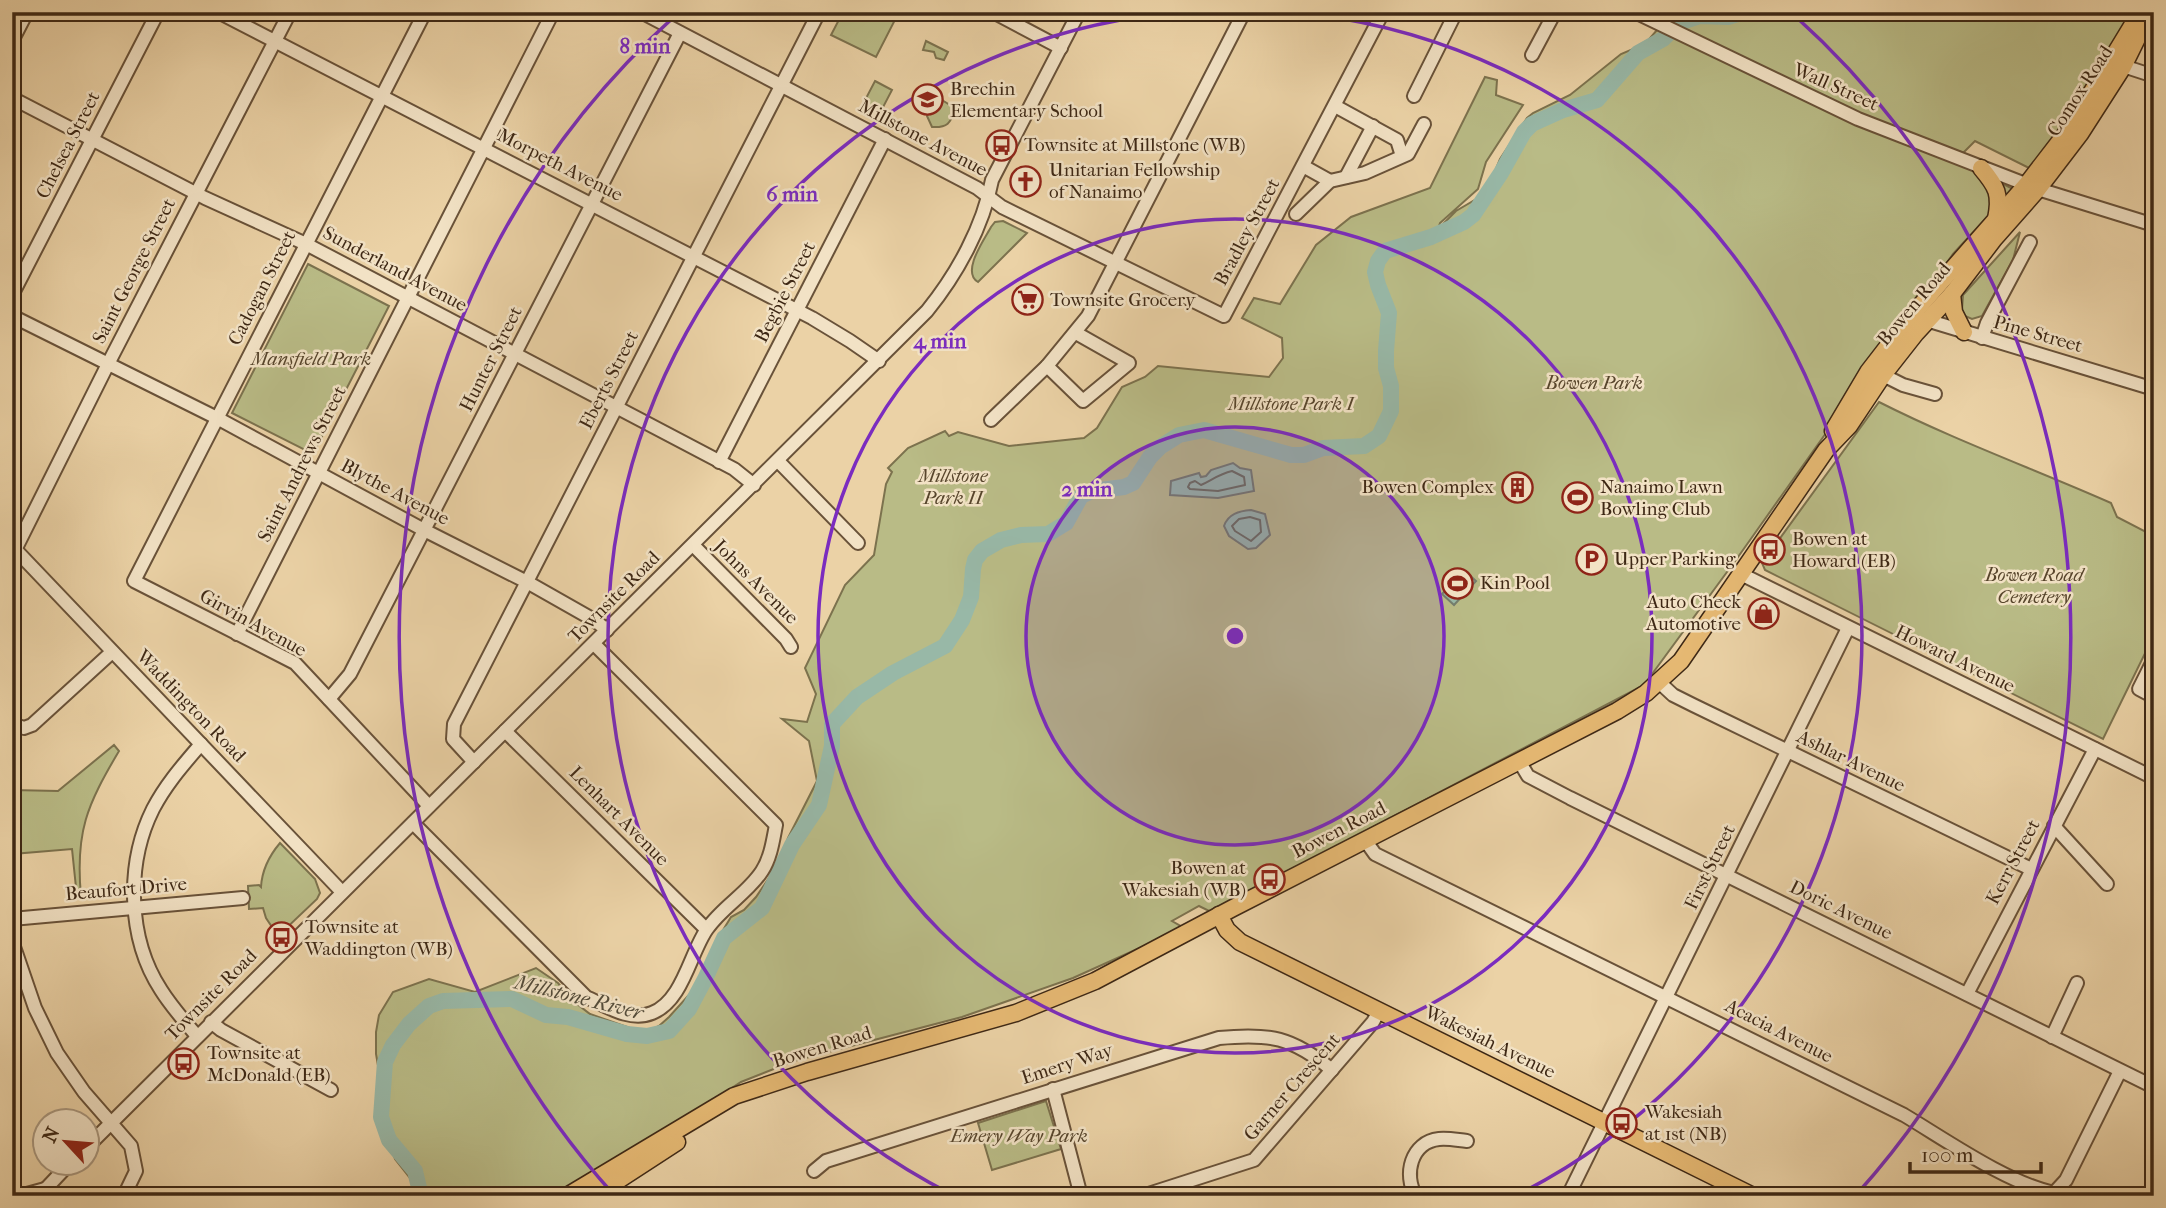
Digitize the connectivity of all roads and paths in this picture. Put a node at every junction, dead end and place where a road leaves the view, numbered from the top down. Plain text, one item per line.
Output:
1 (27, 12) edge
2 (158, 12) edge
3 (218, 12) edge
4 (290, 12) edge
5 (425, 12) edge
6 (553, 12) edge
7 (641, 12) edge
8 (819, 12) edge
9 (993, 12) edge
10 (1079, 12) edge
11 (1244, 12) edge
12 (1383, 12) edge
13 (1457, 12) edge
14 (1555, 12) edge
15 (1635, 12) edge
16 (2140, 12) edge
17 (2150, 12) edge
18 (680, 33) junction
19 (12, 41) edge
20 (275, 43) junction
21 (1061, 48) junction
22 (1532, 55) dead end
23 (2117, 64) junction
24 (2154, 76) edge
25 (782, 85) junction
26 (382, 95) junction
27 (1414, 96) dead end
28 (12, 98) edge
29 (1335, 106) junction
30 (1424, 124) dead end
31 (1373, 126) junction
32 (93, 138) junction
33 (885, 139) junction
34 (484, 148) junction
35 (1402, 156) junction
36 (1303, 166) junction
37 (1981, 168) junction
38 (1346, 177) junction
39 (1330, 181) junction
40 (2033, 186) junction
41 (196, 193) junction
42 (989, 197) junction
43 (592, 204) junction
44 (1296, 214) dead end
45 (1996, 219) junction
46 (2154, 225) edge
47 (2030, 242) dead end
48 (306, 244) junction
49 (693, 258) junction
50 (1117, 264) junction
51 (1952, 294) junction
52 (12, 295) edge
53 (408, 297) junction
54 (797, 311) junction
55 (12, 316) edge
56 (1224, 317) joint
57 (1920, 318) junction
58 (1964, 332) junction
59 (1076, 333) junction
60 (1982, 338) junction
61 (515, 354) junction
62 (879, 361) junction
63 (108, 364) junction
64 (1047, 366) junction
65 (1883, 375) junction
66 (2154, 389) edge
67 (1935, 394) dead end
68 (616, 409) junction
69 (217, 418) junction
70 (991, 420) dead end
71 (1826, 450) junction
72 (778, 461) junction
73 (719, 462) junction
74 (319, 473) junction
75 (754, 485) junction
76 (424, 530) junction
77 (858, 543) dead end
78 (692, 545) junction
79 (13, 550) edge
80 (1741, 573) junction
81 (134, 581) joint
82 (527, 582) junction
83 (1849, 628) junction
84 (607, 630) junction
85 (237, 634) junction
86 (594, 643) junction
87 (791, 647) dead end
88 (111, 652) junction
89 (2154, 659) edge
90 (1659, 682) junction
91 (2154, 697) edge
92 (329, 699) junction
93 (12, 724) edge
94 (505, 731) junction
95 (201, 744) junction
96 (2095, 749) junction
97 (1788, 753) junction
98 (1519, 761) junction
99 (474, 762) junction
100 (2154, 778) edge
101 (429, 806) junction
102 (413, 823) junction
103 (2054, 826) junction
104 (1365, 840) junction
105 (2031, 869) junction
106 (1727, 875) junction
107 (2107, 884) dead end
108 (342, 892) junction
109 (243, 898) dead end
110 (135, 908) junction
111 (1219, 915) junction
112 (12, 919) edge
113 (706, 929) junction
114 (12, 941) edge
115 (2077, 984) dead end
116 (1967, 994) junction
117 (1667, 997) junction
118 (1379, 1012) junction
119 (211, 1022) junction
120 (197, 1036) junction
121 (2052, 1037) junction
122 (1332, 1070) junction
123 (2120, 1070) junction
124 (2154, 1087) edge
125 (759, 1089) junction
126 (1053, 1089) junction
127 (331, 1090) dead end
128 (110, 1122) junction
129 (1605, 1122) junction
130 (102, 1131) edge
131 (1467, 1141) dead end
132 (814, 1171) dead end
133 (58, 1176) edge
134 (42, 1193) edge
135 (12, 1194) edge
136 (124, 1196) edge
137 (567, 1196) edge
138 (594, 1196) edge
139 (1081, 1196) edge
140 (1142, 1196) edge
141 (1416, 1196) edge
142 (1569, 1196) edge
143 (1753, 1196) edge

1 - 19 street
2 - 32 street, Chelsea Street
3 - 20 street, Morpeth Avenue
4 - 20 street, Saint George Street
5 - 26 street, Cadogan Street
6 - 34 street, Saint Andrews Street
7 - 18 street, Millstone Avenue
8 - 25 street, Eberts Street
9 - 21 street
10 - 21 street, Townsite Road
11 - 50 street
12 - 29 street, Bradley Street
13 - 27 street
14 - 22 street
15 - 37 street, Wall Street
16 - 23 main road, Comox Road
17 - 23 main road, Comox Road
18 - 25 street, Millstone Avenue
18 - 43 street, Hunter Street
20 - 26 street, Morpeth Avenue
20 - 41 street, Saint George Street
21 - 42 street, Townsite Road
23 - 24 street
23 - 40 main road, Comox Road
25 - 33 street, Millstone Avenue
25 - 49 street, Eberts Street
26 - 34 street, Morpeth Avenue
26 - 48 street, Cadogan Street
28 - 32 street, Sunderland Avenue
29 - 31 street
29 - 36 street, Bradley Street
30 - 35 street
31 - 35 street
31 - 38 street
32 - 41 street, Sunderland Avenue
32 - 52 street, Chelsea Street
33 - 42 street, Millstone Avenue
33 - 54 street, Begbie Street
34 - 43 street, Morpeth Avenue
34 - 53 street, Saint Andrews Street
35 - 38 street
36 - 39 street, Bradley Street
36 - 56 street, Bradley Street
37 - 40 street, Wall Street
37 - 45 main road
38 - 39 street
39 - 44 street, Bradley Street
40 - 45 main road, Bowen Road
40 - 46 street, Wall Street
40 - 51 main road, Bowen Road
41 - 48 street, Sunderland Avenue
41 - 63 street, Saint George Street
42 - 50 street, Millstone Avenue
42 - 62 street, Townsite Road
43 - 49 street, Morpeth Avenue
43 - 61 street, Hunter Street
45 - 57 main road, Bowen Road
47 - 60 street
48 - 53 street, Sunderland Avenue
48 - 69 street, Cadogan Street
49 - 54 street, Morpeth Avenue
49 - 68 street, Eberts Street
50 - 56 street, Millstone Avenue
50 - 59 street
51 - 57 main road, Bowen Road
51 - 58 main road
53 - 61 street, Sunderland Avenue
53 - 74 street, Saint Andrews Street
54 - 62 street, Morpeth Avenue
54 - 73 street, Begbie Street
55 - 63 street, Blythe Avenue
57 - 58 street, Pine Street
57 - 65 main road, Bowen Road
57 - 71 main road, Bowen Road
58 - 60 street, Pine Street
59 - 64 street
59 - 64 street
60 - 66 street, Pine Street
61 - 68 street, Sunderland Avenue
61 - 76 street, Hunter Street
62 - 72 street, Townsite Road
63 - 69 street, Blythe Avenue
63 - 79 street, Saint George Street
64 - 70 street
65 - 67 street
65 - 71 main road, Bowen Road
68 - 73 street, Sunderland Avenue
68 - 82 street, Eberts Street
69 - 74 street, Blythe Avenue
69 - 81 street, Cadogan Street
71 - 80 main road, Bowen Road
72 - 75 street, Townsite Road
72 - 77 street
73 - 75 street, Sunderland Avenue
74 - 76 street, Blythe Avenue
74 - 85 street, Saint Andrews Street
75 - 78 street, Townsite Road
76 - 82 street, Blythe Avenue
76 - 92 street, Hunter Street
78 - 84 street, Townsite Road
78 - 87 street, Johns Avenue
79 - 88 street, Waddington Road
80 - 83 street, Howard Avenue
80 - 90 main road, Bowen Road
81 - 85 street, Girvin Avenue
82 - 84 street, Blythe Avenue
82 - 99 street, Eberts Street
83 - 96 street, Howard Avenue
83 - 97 street, First Street
84 - 86 street, Townsite Road
85 - 92 street, Girvin Avenue
86 - 94 street, Townsite Road
86 - 113 street
88 - 93 street
88 - 95 street, Waddington Road
89 - 91 street
90 - 97 street, Ashlar Avenue
90 - 98 main road, Bowen Road
92 - 101 street, Girvin Avenue
94 - 99 street, Townsite Road
94 - 113 street, Lenhart Avenue
95 - 108 street, Waddington Road
95 - 110 street
96 - 100 street, Howard Avenue
96 - 103 street, Kerr Street
97 - 105 street, Ashlar Avenue
97 - 106 street, First Street
98 - 104 main road, Bowen Road
98 - 106 street, Doric Avenue
99 - 101 street, Townsite Road
101 - 102 street, Townsite Road
102 - 108 street, Townsite Road
102 - 113 street
103 - 105 street, Kerr Street
103 - 107 street
104 - 111 main road, Bowen Road
104 - 117 street, Acacia Avenue
105 - 116 street, Kerr Street
106 - 116 street, Doric Avenue
106 - 117 street, First Street
108 - 119 street, Townsite Road
109 - 110 street, Beaufort Drive
110 - 112 street, Beaufort Drive
110 - 120 street
111 - 118 main road, Wakesiah Avenue
111 - 125 main road, Bowen Road
114 - 128 street
115 - 121 street
116 - 121 street, Doric Avenue
117 - 123 street, Acacia Avenue
117 - 129 street, First Street
118 - 122 street, Garner Crescent
118 - 129 main road, Wakesiah Avenue
119 - 120 street, Townsite Road
119 - 127 street
120 - 128 street, Townsite Road
121 - 123 street, Doric Avenue
122 - 126 street, Emery Way
122 - 140 street, Garner Crescent
123 - 124 street, Doric Avenue
125 - 137 main road, Bowen Road
125 - 138 main road, Bowen Road
126 - 132 street, Emery Way
126 - 139 street
128 - 130 street, Townsite Road
128 - 136 street
129 - 142 street, First Street
129 - 143 main road, Wakesiah Avenue
131 - 141 street
133 - 134 street
134 - 135 street

